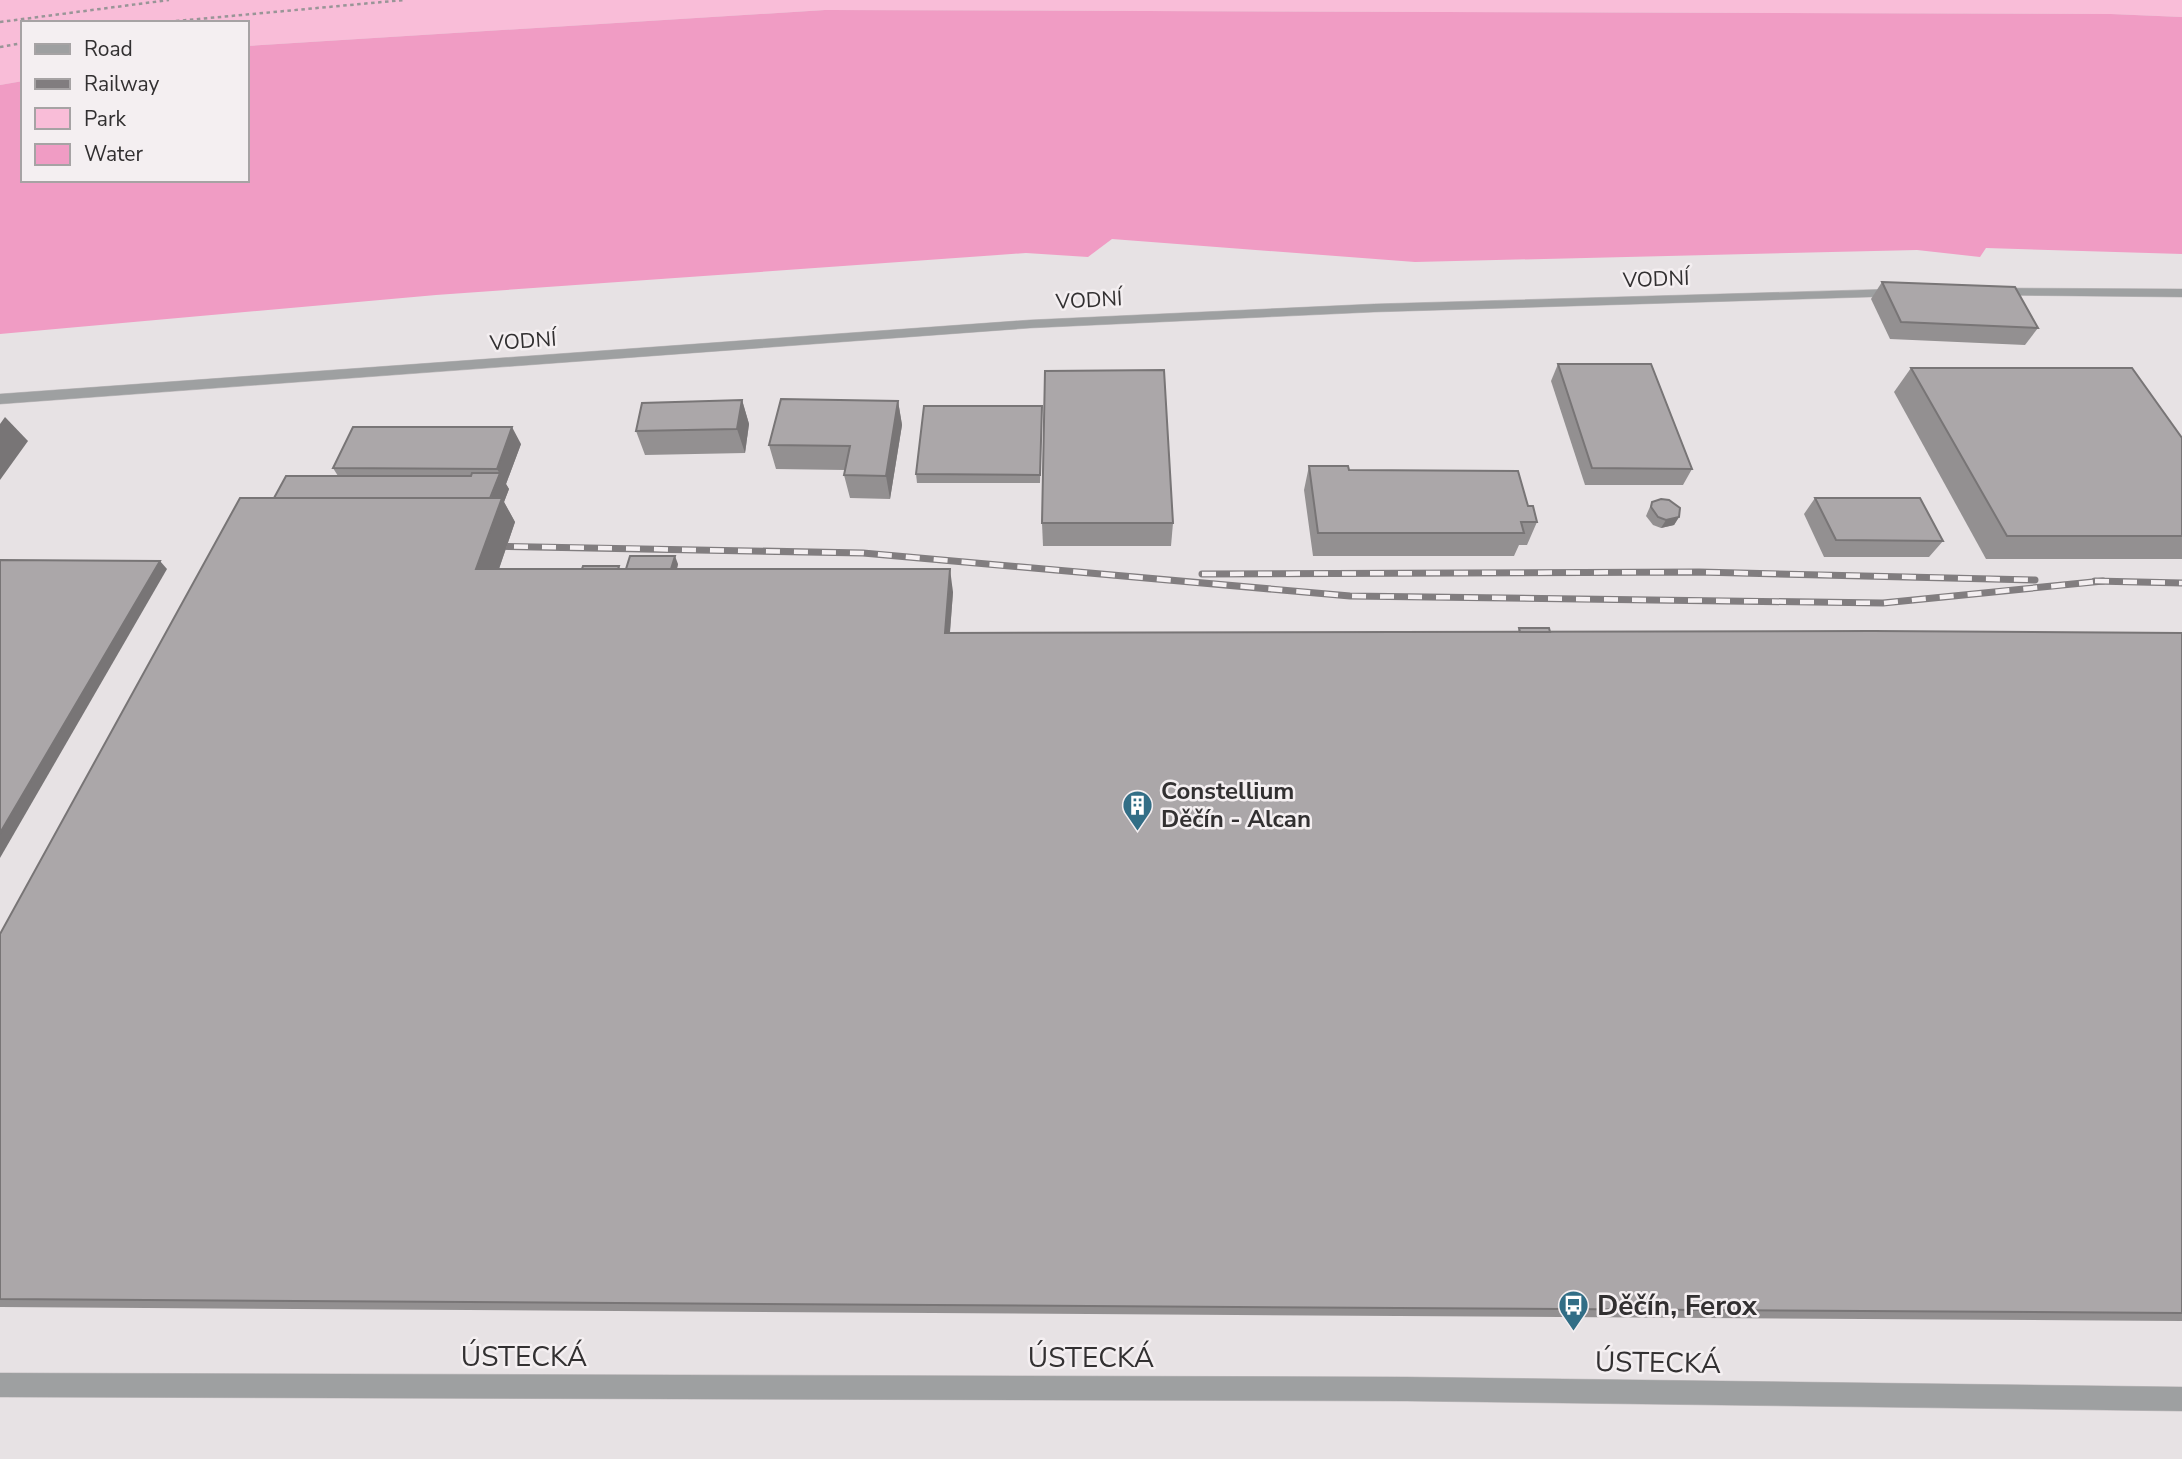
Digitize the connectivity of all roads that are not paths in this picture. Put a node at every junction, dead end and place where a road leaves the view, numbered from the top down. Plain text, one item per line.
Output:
1 (1976, 291) edge
2 (1908, 292) edge
3 (2182, 293) edge
4 (0, 399) edge
5 (0, 1385) edge
6 (2182, 1399) edge

1 - 3 street
2 - 4 street, VODNÍ
5 - 6 street, ÚSTECKÁ

